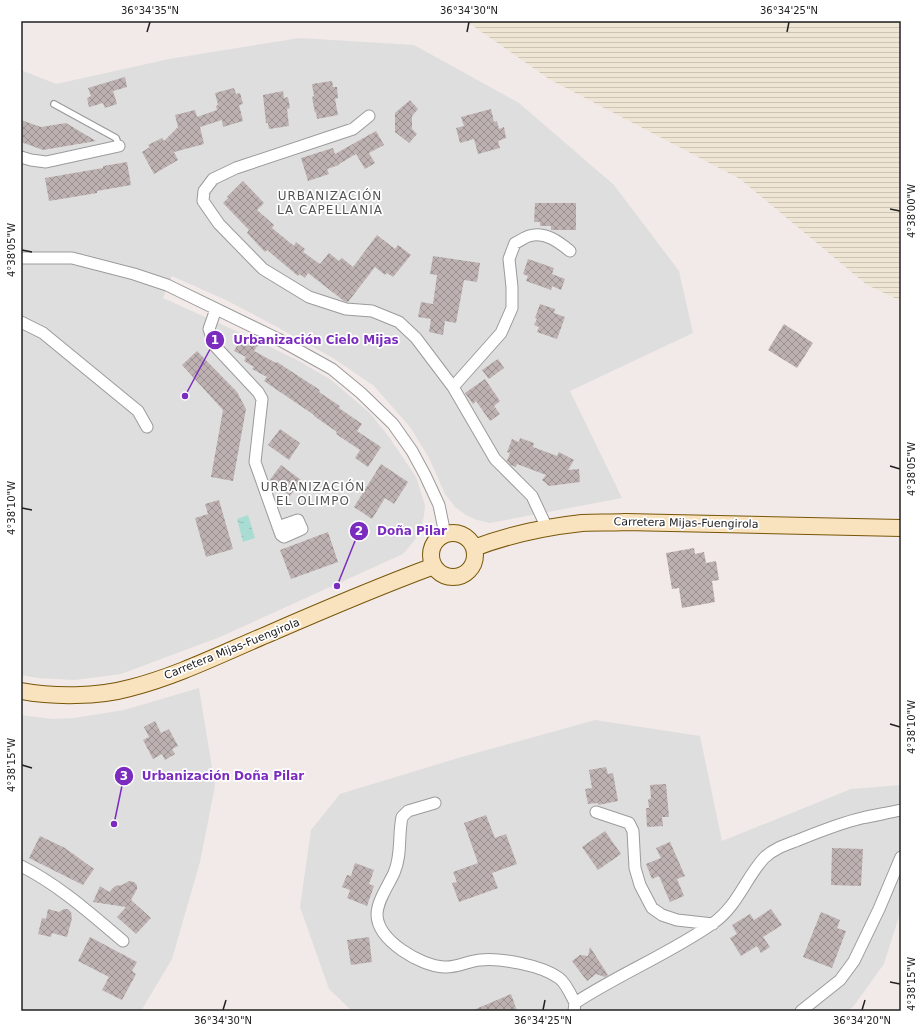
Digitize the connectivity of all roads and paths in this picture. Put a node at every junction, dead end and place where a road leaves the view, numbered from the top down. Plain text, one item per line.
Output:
1 (54, 104) dead end
2 (370, 116) dead end
3 (119, 146) joint
4 (21, 157) edge
5 (570, 251) dead end
6 (21, 258) edge
7 (216, 309) junction
8 (21, 322) edge
9 (453, 387) junction
10 (147, 427) dead end
11 (278, 527) dead end
12 (548, 528) junction
13 (901, 528) edge
14 (445, 534) junction
15 (474, 548) junction
16 (434, 566) junction
17 (21, 691) edge
18 (435, 803) dead end
19 (901, 810) edge
20 (596, 812) dead end
21 (901, 857) edge
22 (21, 866) edge
23 (713, 924) junction
24 (123, 941) dead end
25 (574, 1007) edge
26 (801, 1011) edge

1 - 3 lane
2 - 9 street
3 - 4 street
5 - 9 street
6 - 7 street
7 - 11 street
7 - 14 street
8 - 10 street
9 - 12 street
12 - 13 main road, Carretera Mijas-Fuengirola
12 - 15 main road, Carretera Mijas-Fuengirola
14 - 15 main road
14 - 16 main road
15 - 16 main road
16 - 17 main road, Carretera Mijas-Fuengirola
18 - 25 street
19 - 23 street
20 - 23 street
21 - 26 street
22 - 24 street
23 - 25 street

